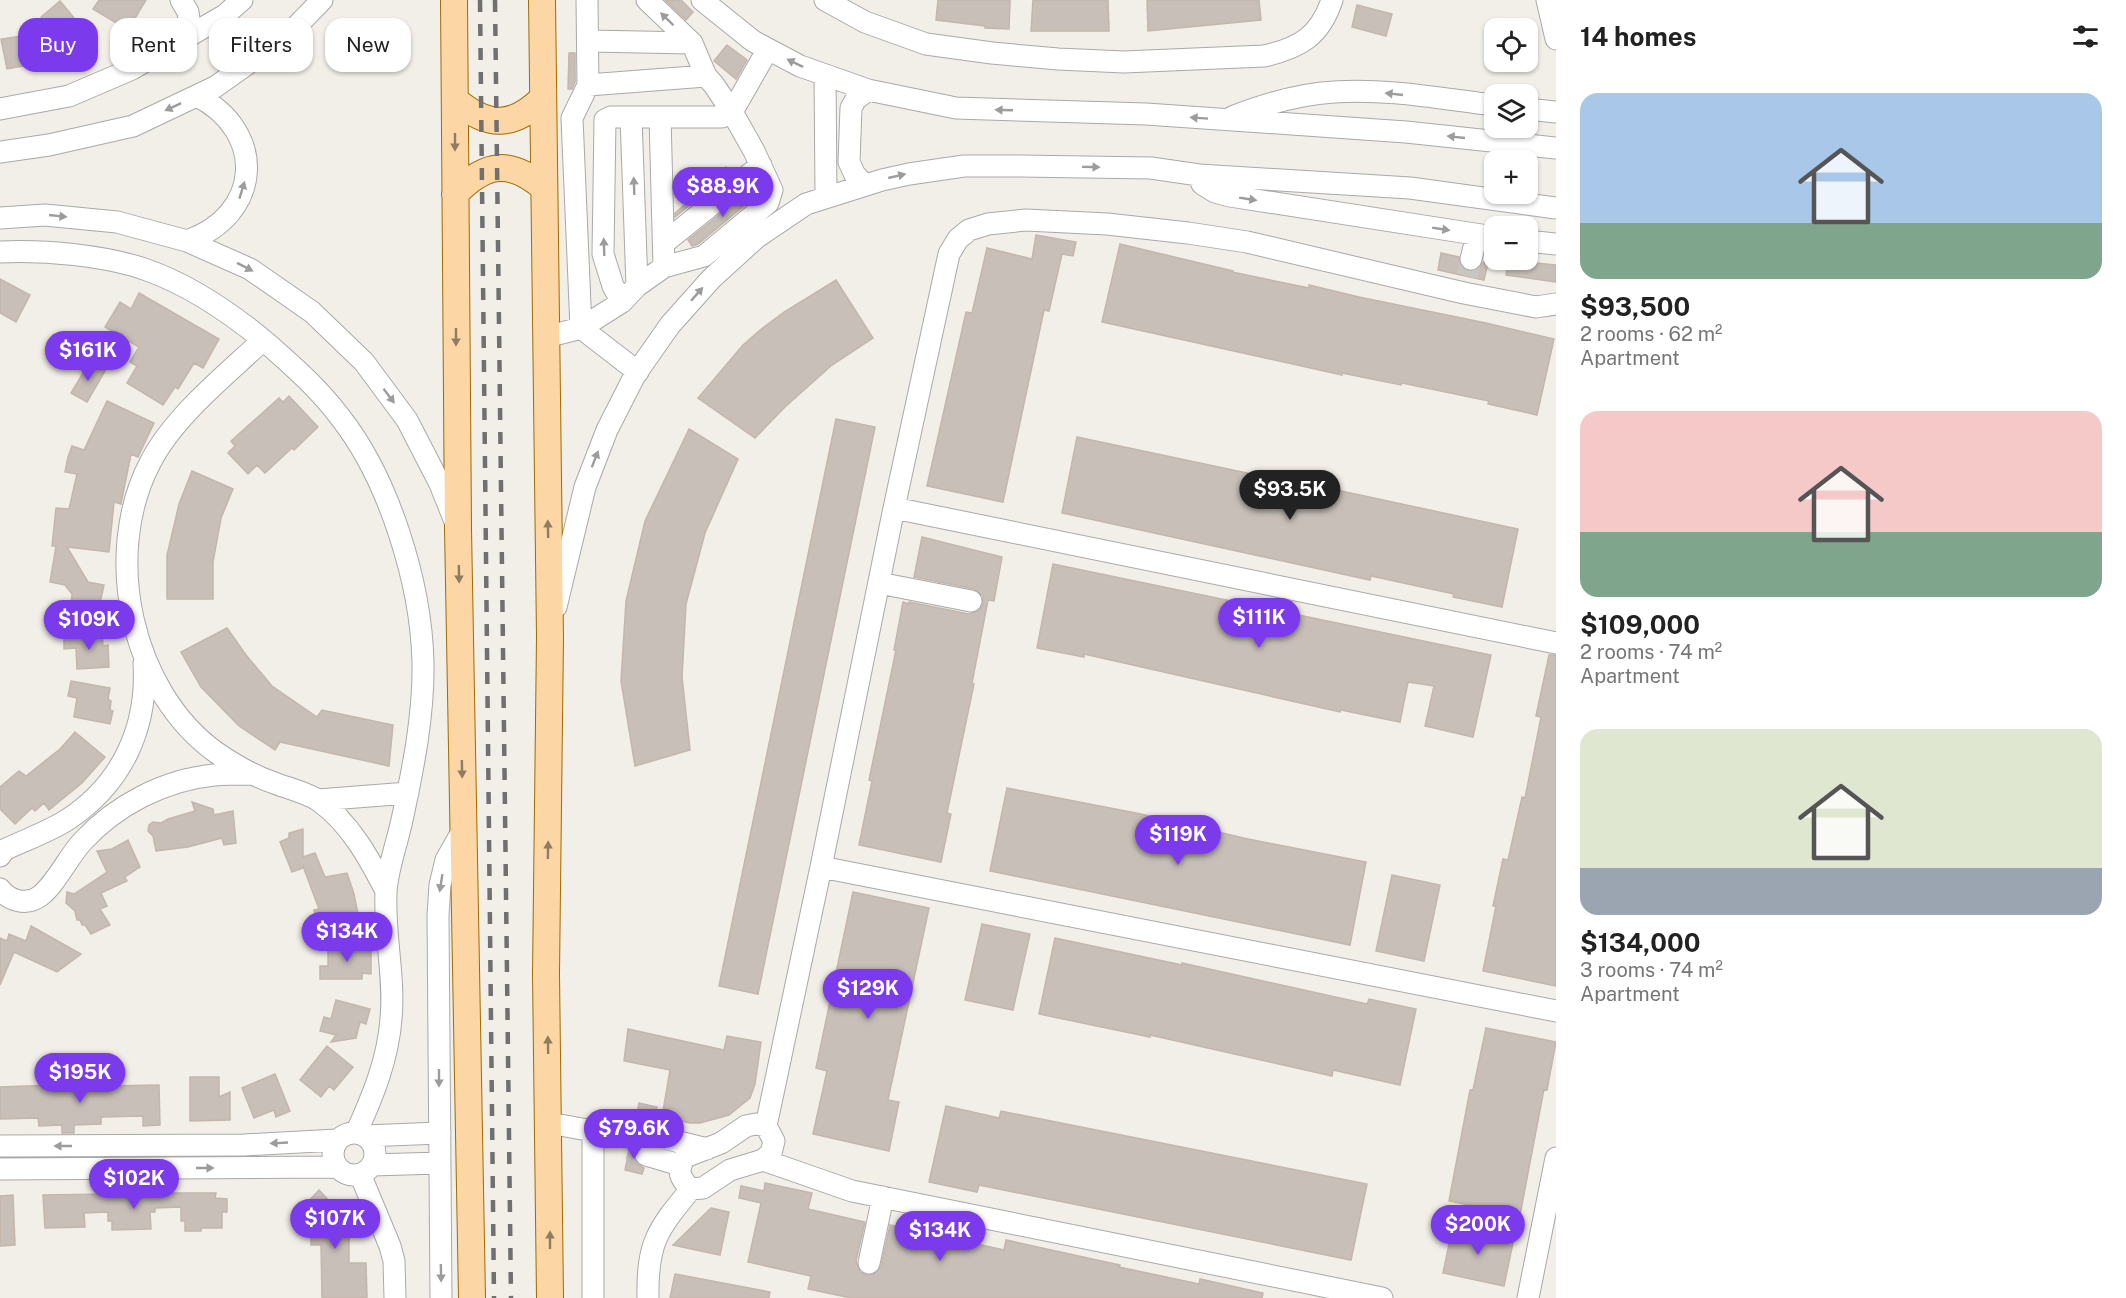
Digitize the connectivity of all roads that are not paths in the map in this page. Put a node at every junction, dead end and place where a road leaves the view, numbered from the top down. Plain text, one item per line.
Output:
1 (181, 0) edge
2 (242, 0) edge
3 (322, 0) edge
4 (454, 0) edge
5 (542, 0) edge
6 (587, 0) edge
7 (647, 0) edge
8 (702, 0) edge
9 (825, 0) edge
10 (1332, 0) edge
11 (1546, 0) edge
12 (189, 18) edge
13 (197, 31) edge
14 (1556, 39) edge
15 (588, 41) junction
16 (692, 43) junction
17 (768, 49) junction
18 (125, 72) edge
19 (825, 75) junction
20 (706, 76) junction
21 (588, 85) junction
22 (868, 90) junction
23 (197, 96) junction
24 (543, 98) junction
25 (455, 100) junction
26 (1484, 104) edge
27 (0, 109) edge
28 (1538, 110) edge
29 (732, 112) junction
30 (1556, 112) edge
31 (631, 117) junction
32 (660, 117) junction
33 (1226, 119) junction
34 (1556, 148) edge
35 (0, 152) edge
36 (760, 165) junction
37 (1199, 175) junction
38 (865, 185) junction
39 (544, 188) junction
40 (455, 194) junction
41 (826, 196) junction
42 (1556, 208) edge
43 (0, 218) edge
44 (1484, 236) edge
45 (1484, 238) edge
46 (187, 241) junction
47 (1538, 242) edge
48 (664, 243) junction
49 (1556, 244) edge
50 (0, 252) edge
51 (664, 267) junction
52 (1467, 276) junction
53 (637, 286) junction
54 (622, 302) junction
55 (1556, 304) edge
56 (581, 328) junction
57 (546, 337) junction
58 (263, 340) junction
59 (638, 372) junction
60 (894, 508) junction
61 (458, 528) junction
62 (879, 583) junction
63 (971, 602) dead end
64 (550, 637) junction
65 (1556, 643) edge
66 (143, 653) junction
67 (251, 774) junction
68 (408, 793) junction
69 (318, 800) junction
70 (464, 830) junction
71 (0, 856) edge
72 (821, 867) junction
73 (0, 889) edge
74 (386, 891) junction
75 (1556, 1011) edge
76 (549, 1123) junction
77 (766, 1126) junction
78 (593, 1131) junction
79 (440, 1133) junction
80 (353, 1136) junction
81 (635, 1141) junction
82 (0, 1146) edge
83 (707, 1149) junction
84 (1556, 1158) edge
85 (763, 1160) junction
86 (440, 1163) junction
87 (680, 1165) junction
88 (337, 1167) junction
89 (0, 1169) edge
90 (366, 1169) junction
91 (691, 1189) junction
92 (883, 1197) junction
93 (869, 1263) dead end
94 (395, 1298) edge
95 (441, 1298) edge
96 (472, 1298) edge
97 (550, 1298) edge
98 (593, 1298) edge
99 (648, 1298) edge
100 (1382, 1298) edge
101 (1527, 1298) edge

1 - 12 street
2 - 13 street
3 - 23 street
4 - 25 main road
5 - 24 main road
6 - 15 street
16 -> 7 street
8 - 17 street
9 - 10 street
11 - 14 street
15 - 16 street
15 - 21 street
16 - 20 street
19 -> 17 street
17 - 29 street
18 - 27 street
19 - 22 street
19 - 41 street
20 - 21 street
20 - 29 street
21 - 56 street
33 -> 22 street
22 - 38 street
23 -> 35 street
46 -> 23 street
24 - 25 main road
24 - 39 main road
25 -> 40 main road
26 -> 33 street
28 - 30 street
29 - 32 street
29 - 36 street
31 - 32 street
53 -> 31 street
54 -> 31 street
32 - 48 street
34 -> 33 street
36 - 48 street
36 - 51 street
38 -> 37 street
37 - 42 street
37 -> 44 street
38 - 41 street
39 - 40 main road
39 - 57 main road
40 -> 61 main road
59 -> 41 street
43 -> 46 street
45 - 52 street
46 -> 61 street
47 - 49 street
48 - 51 street
50 - 58 street
51 - 53 street
52 - 55 street
52 - 60 street
53 - 54 street
54 - 56 street
56 - 57 street
56 - 59 street
64 -> 57 main road
58 - 66 street
58 - 68 street
64 -> 59 street
60 - 62 street
60 - 65 street
61 -> 70 main road
62 - 63 street
62 - 72 street
76 -> 64 main road
66 - 67 street
66 - 71 street
67 - 69 street
67 - 73 street
68 - 69 street
68 - 74 street
69 - 74 street
70 -> 79 street
70 - 96 main road
72 - 75 street
72 - 77 street
74 - 80 street
76 - 78 street
97 -> 76 main road
77 - 83 street
77 - 85 street
78 - 81 street
78 - 98 street
79 - 80 street
79 - 86 street
80 -> 82 street
80 - 88 street
80 - 90 street
81 - 83 street
81 - 87 street
83 - 87 street
84 - 101 street
85 - 91 street
85 - 92 street
86 - 90 street
86 -> 95 street
87 - 91 street
89 -> 88 street
88 - 90 street
90 - 94 street
91 - 99 street
92 - 93 street
92 - 100 street

